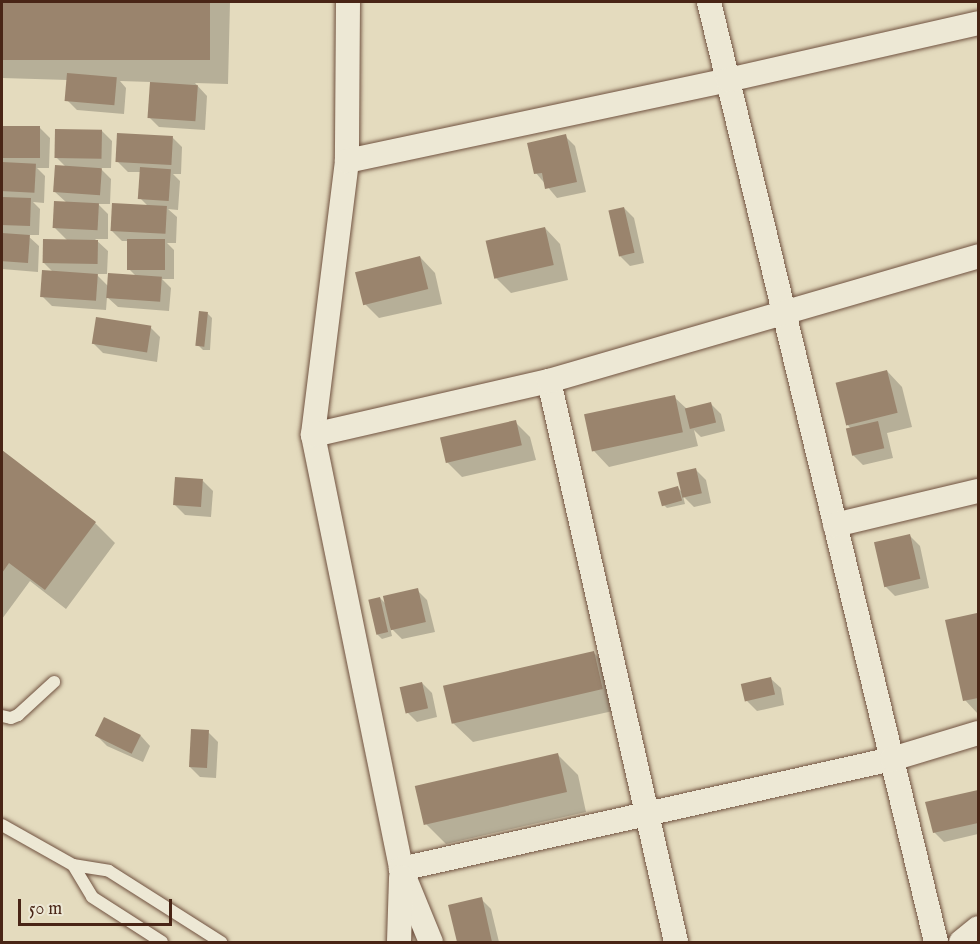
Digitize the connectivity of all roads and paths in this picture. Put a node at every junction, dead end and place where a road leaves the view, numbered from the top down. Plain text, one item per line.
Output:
1 (348, 2) edge
2 (709, 2) edge
3 (978, 23) edge
4 (728, 80) junction
5 (347, 161) junction
6 (978, 256) edge
7 (784, 312) junction
8 (549, 381) junction
9 (313, 435) junction
10 (978, 491) edge
11 (835, 525) junction
12 (54, 682) dead end
13 (2, 716) edge
14 (978, 733) edge
15 (892, 759) junction
16 (648, 815) junction
17 (2, 825) edge
18 (73, 865) junction
19 (401, 869) junction
20 (978, 928) edge
21 (162, 942) edge
22 (221, 942) edge
23 (399, 942) edge
24 (432, 942) edge
25 (676, 942) edge
26 (936, 942) edge
27 (961, 942) edge

1 - 5 street
2 - 4 street
3 - 4 street
4 - 5 street
4 - 7 street
5 - 9 street
6 - 7 street
7 - 8 street
7 - 11 street
8 - 9 street
8 - 16 street
9 - 19 street
10 - 11 street
11 - 15 street
12 - 13 lane
14 - 15 street
15 - 16 street
15 - 26 street
16 - 19 street
16 - 25 street
17 - 18 lane
18 - 21 lane
18 - 22 lane
19 - 23 street
19 - 24 street
20 - 27 street

